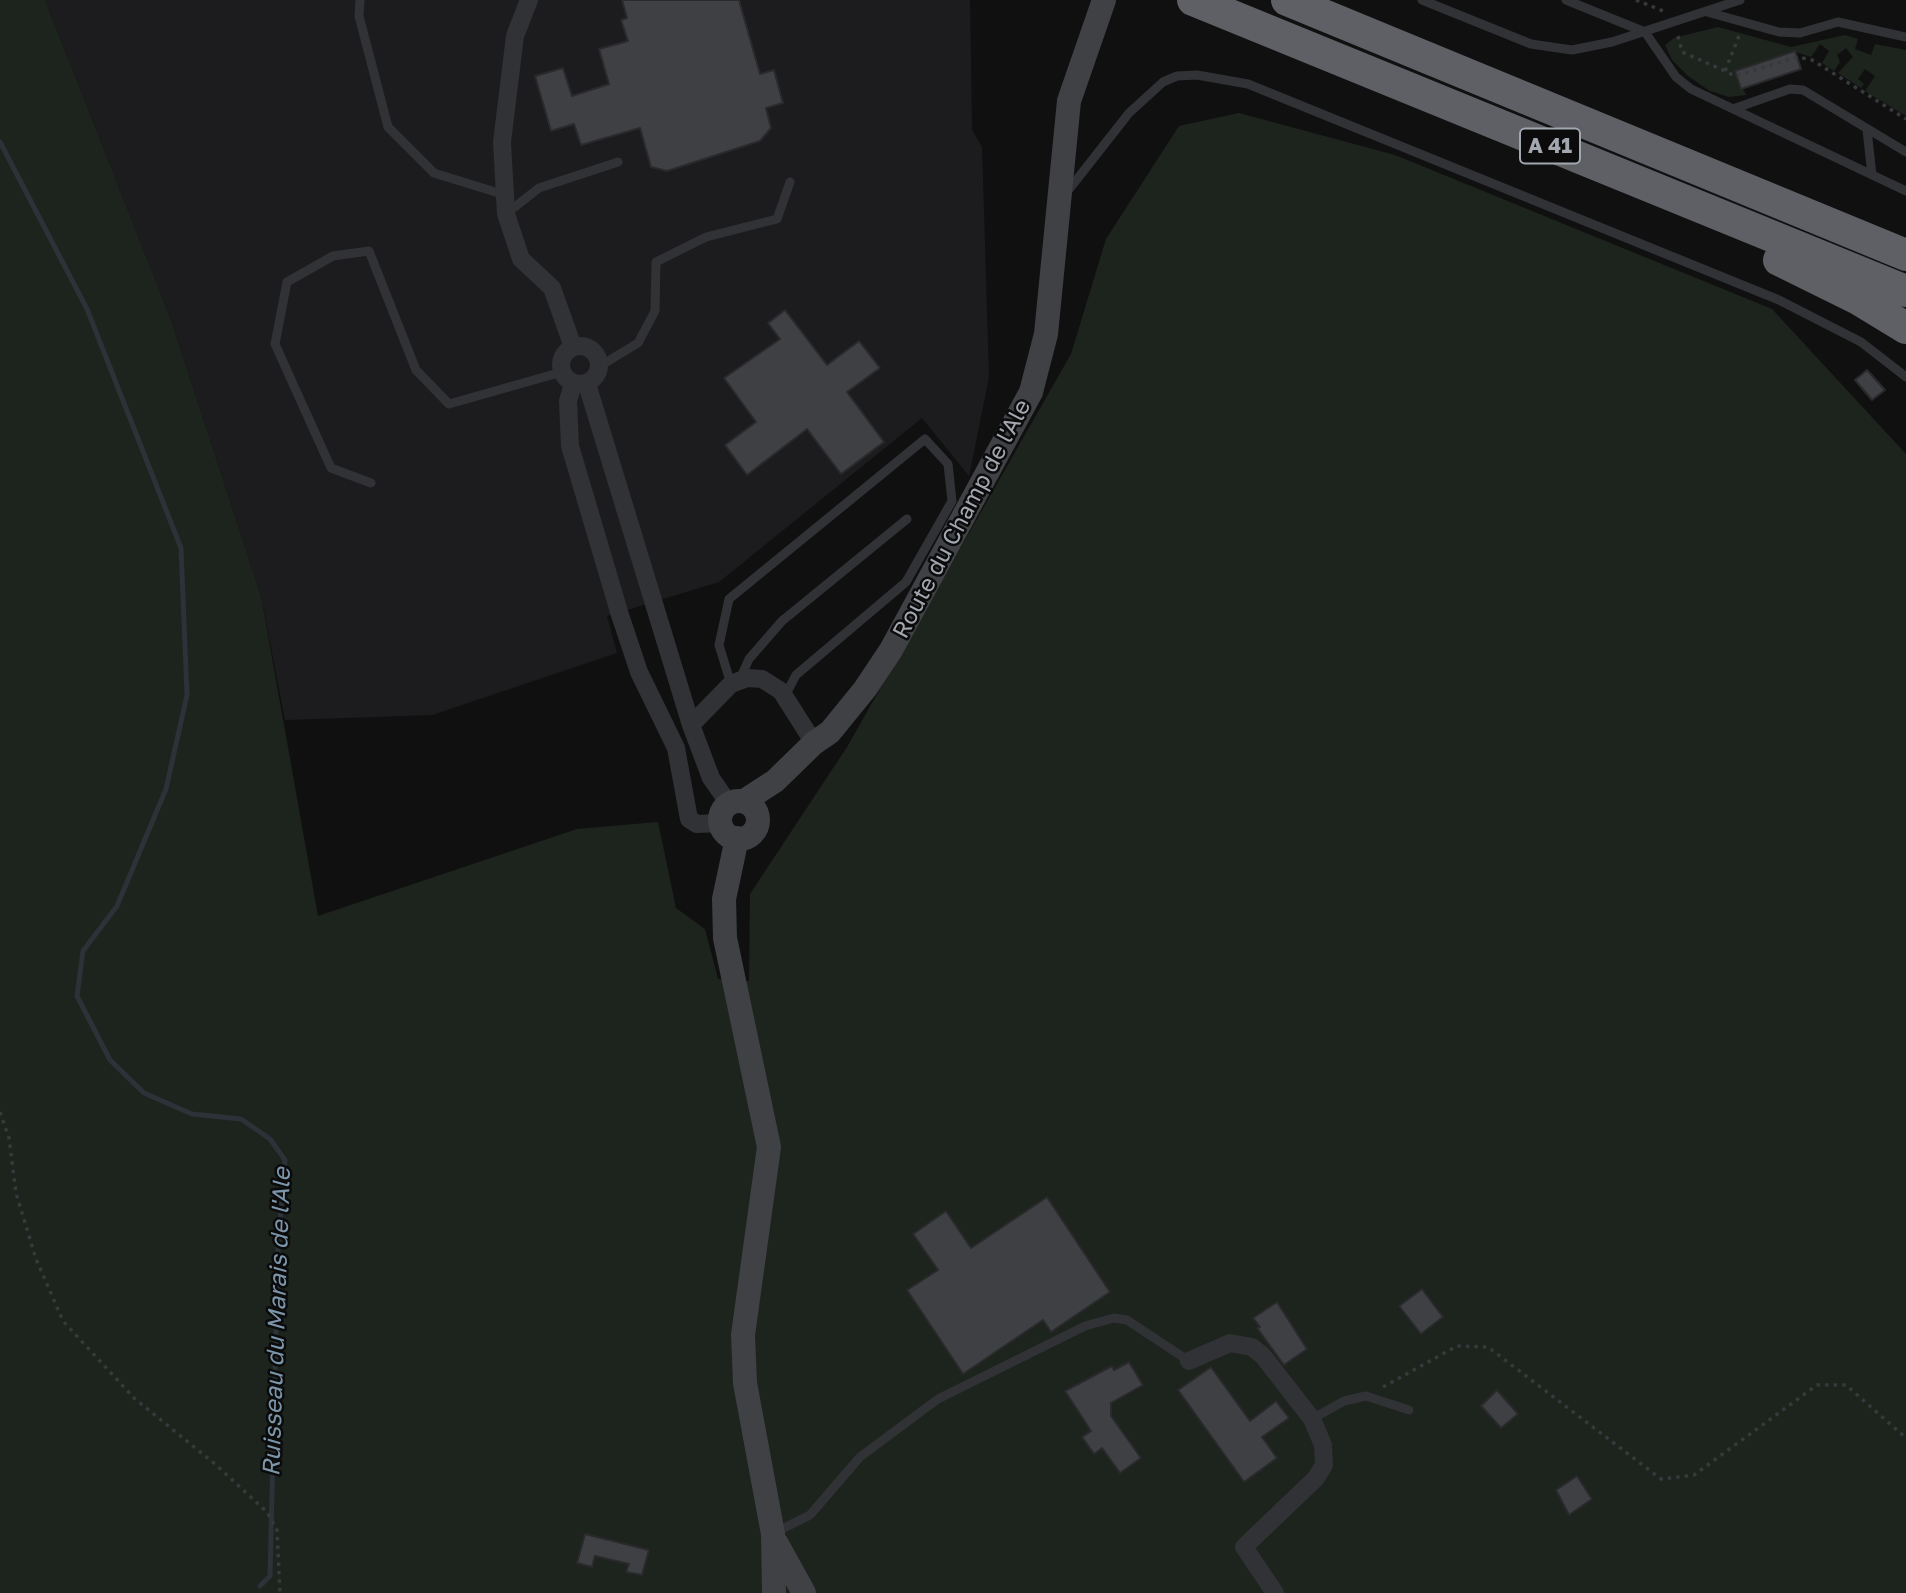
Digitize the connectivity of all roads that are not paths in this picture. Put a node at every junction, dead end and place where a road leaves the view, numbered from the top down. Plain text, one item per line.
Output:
1 (360, 0) edge
2 (529, 0) edge
3 (1193, 0) edge
4 (1287, 0) edge
5 (1422, 0) edge
6 (1566, 0) edge
7 (1740, 0) edge
8 (1103, 3) edge
9 (1706, 12) junction
10 (1645, 32) junction
11 (1906, 37) edge
12 (1733, 109) junction
13 (1497, 125) junction
14 (1867, 130) junction
15 (1906, 152) edge
16 (618, 162) dead end
17 (1872, 175) junction
18 (790, 183) dead end
19 (1906, 191) edge
20 (505, 195) junction
21 (1057, 205) junction
22 (506, 214) junction
23 (1906, 255) edge
24 (1906, 292) edge
25 (1906, 328) edge
26 (573, 347) junction
27 (600, 366) junction
28 (1906, 377) edge
29 (574, 380) junction
30 (371, 483) dead end
31 (907, 519) dead end
32 (735, 682) junction
33 (785, 697) junction
34 (691, 724) junction
35 (822, 737) junction
36 (738, 817) junction
37 (1189, 1361) joint
38 (1409, 1410) dead end
39 (1312, 1419) junction
40 (773, 1534) junction
41 (792, 1590) edge
42 (1275, 1593) edge

1 - 20 lane
2 - 20 street
3 - 13 highway, A 41
4 - 23 highway, A 41
5 - 10 lane
6 - 10 lane
7 - 9 lane
8 - 21 street, Route du Champ de l'Ale
9 - 10 lane
9 - 11 lane
10 - 12 lane
12 - 14 lane
12 - 17 lane
13 - 24 highway, A 41
13 - 25 highway
14 - 15 lane
14 - 17 lane
16 - 22 lane
17 - 19 lane
18 - 27 lane
20 - 22 street
21 - 28 lane
21 - 35 street, Route du Champ de l'Ale
22 - 26 street
26 - 27 street
26 - 29 street
27 - 29 street
29 - 30 lane
29 - 34 street
29 - 36 street
31 - 32 lane
32 - 33 street
32 - 33 lane
32 - 34 street
33 - 35 street
34 - 36 street
35 - 36 street, Route du Champ de l'Ale
36 - 40 street
37 - 39 street
37 - 40 lane
38 - 39 lane
39 - 42 street
40 - 41 street

